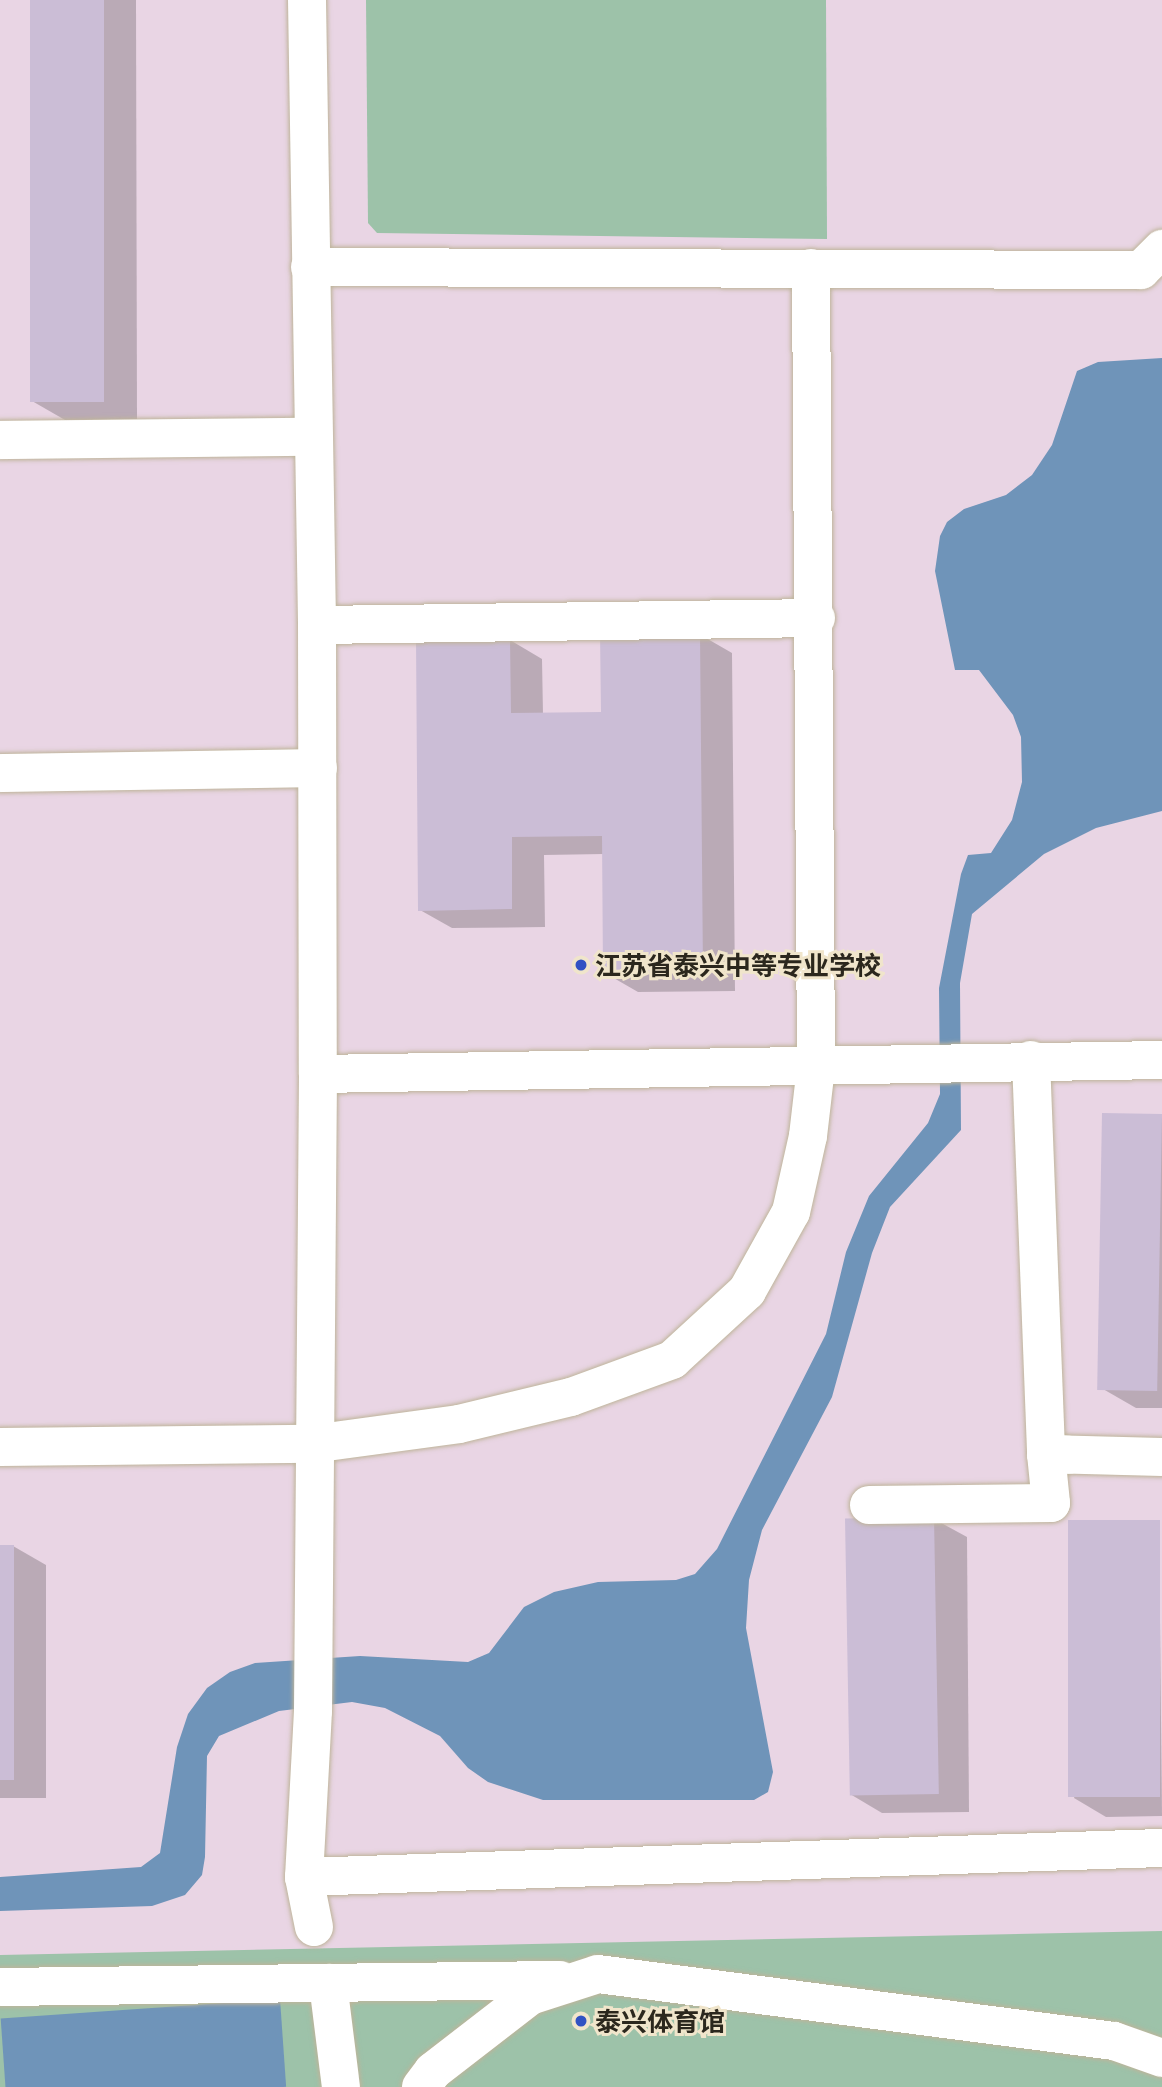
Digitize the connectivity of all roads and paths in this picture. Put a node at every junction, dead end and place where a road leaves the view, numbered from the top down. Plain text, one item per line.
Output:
1 (307, 0) edge
2 (1162, 248) edge
3 (310, 267) junction
4 (811, 268) junction
5 (312, 437) junction
6 (0, 440) edge
7 (816, 618) junction
8 (317, 625) junction
9 (318, 768) junction
10 (0, 773) edge
11 (1031, 1060) junction
12 (1162, 1060) edge
13 (816, 1067) junction
14 (318, 1074) junction
15 (312, 1444) junction
16 (0, 1447) edge
17 (1059, 1455) junction
18 (1162, 1457) edge
19 (869, 1505) dead end
20 (1162, 1848) edge
21 (304, 1877) junction
22 (314, 1927) dead end
23 (566, 1981) junction
24 (328, 1983) junction
25 (0, 1987) edge
26 (1162, 2058) edge
27 (341, 2087) edge
28 (421, 2087) edge

1 - 3 lane
2 - 4 lane
3 - 4 lane
3 - 5 lane
4 - 7 lane
5 - 6 lane
5 - 8 lane
7 - 8 lane
7 - 13 lane
8 - 9 lane
9 - 10 lane
9 - 14 lane
11 - 12 lane
11 - 13 lane
11 - 17 lane
13 - 14 lane
13 - 15 lane
14 - 15 lane
15 - 16 lane
15 - 21 lane
17 - 18 lane
17 - 19 lane
20 - 21 lane
21 - 22 lane
23 - 24 lane
23 - 26 lane
23 - 28 lane
24 - 25 lane
24 - 27 lane

